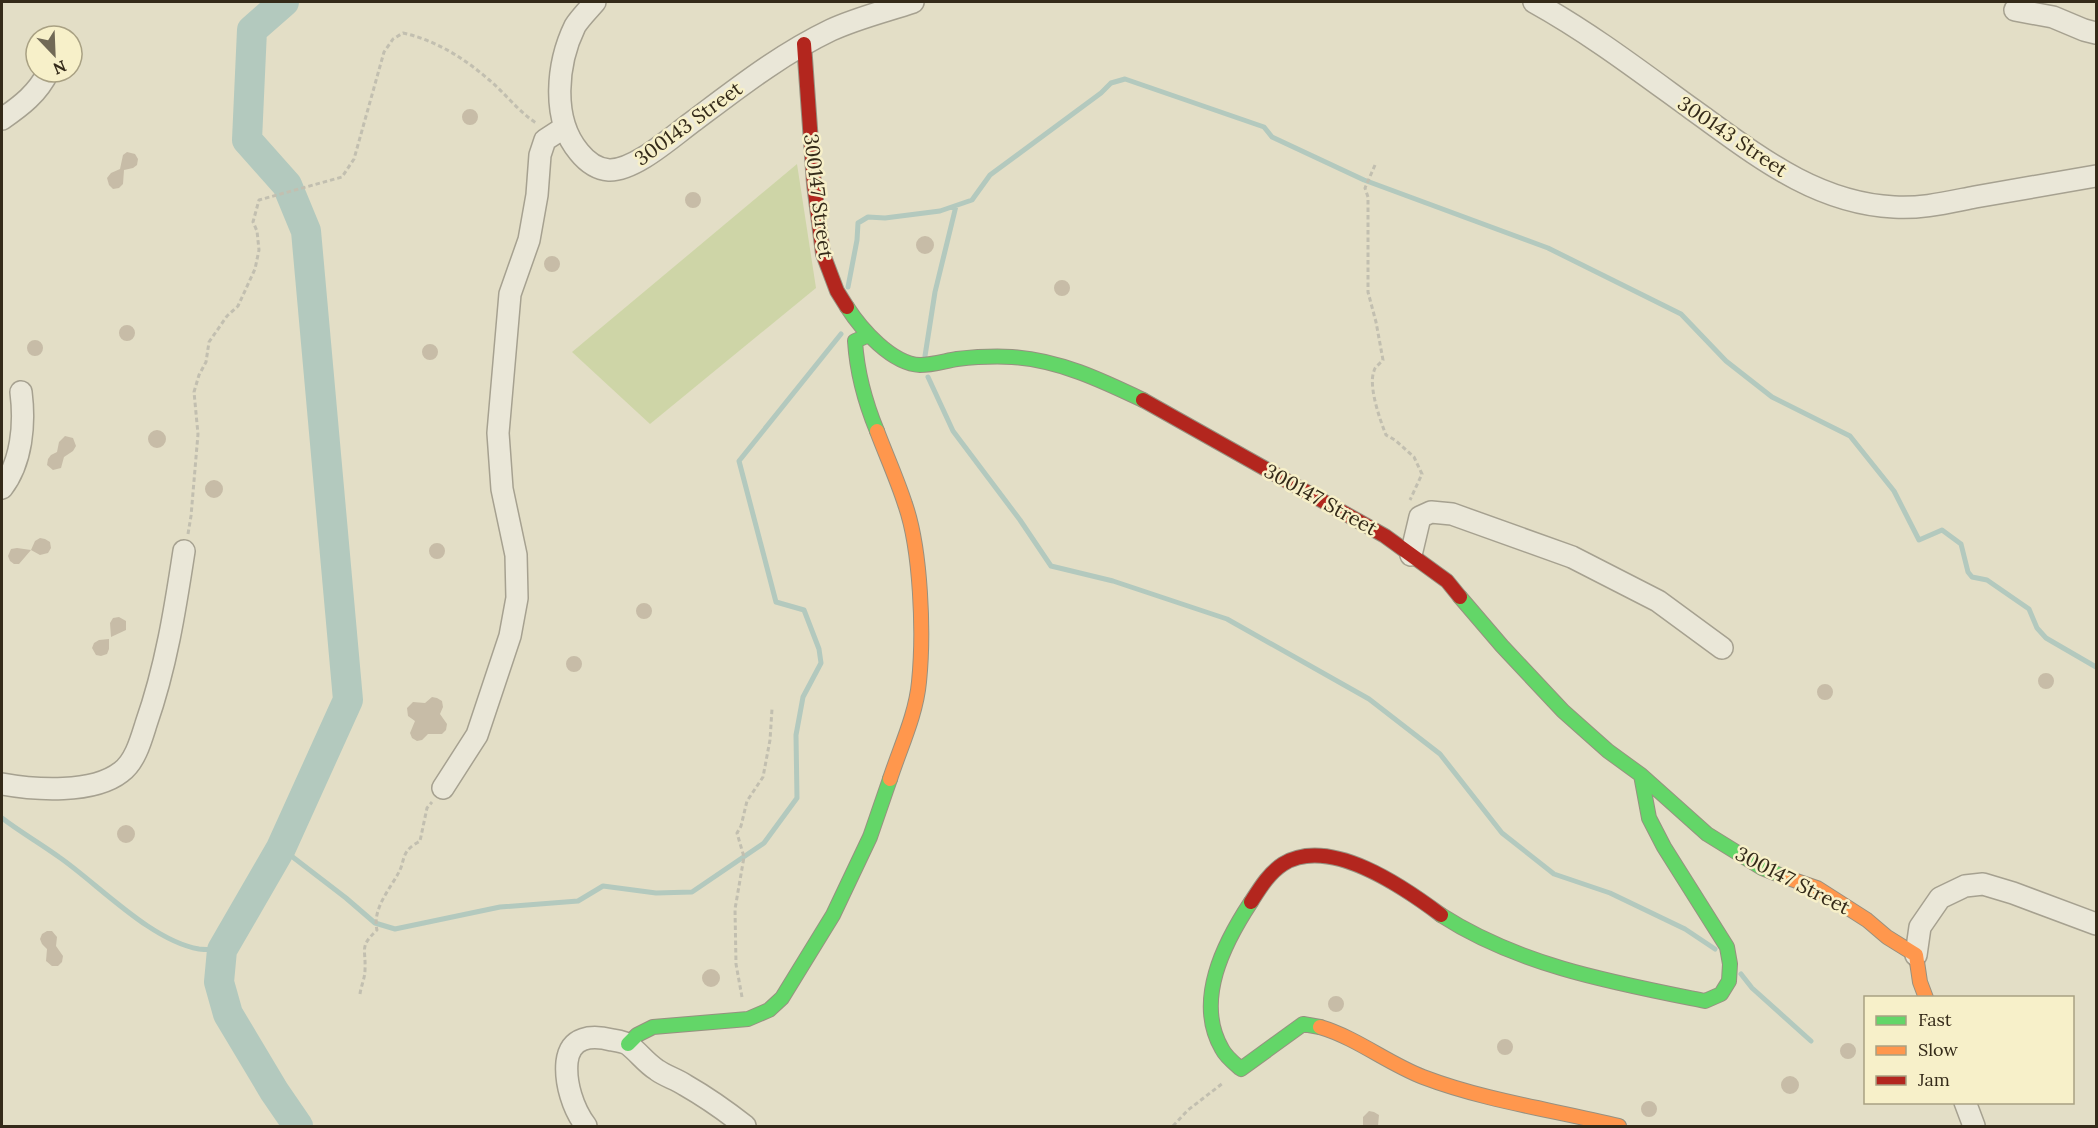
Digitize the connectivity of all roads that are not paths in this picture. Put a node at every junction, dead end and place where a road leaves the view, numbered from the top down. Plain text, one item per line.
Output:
1 (595, 2) edge
2 (913, 2) edge
3 (1534, 2) edge
4 (2015, 10) dead end
5 (2097, 33) edge
6 (804, 44) junction
7 (40, 84) edge
8 (2, 119) edge
9 (559, 130) junction
10 (2097, 176) edge
11 (868, 335) junction
12 (21, 392) dead end
13 (2, 488) edge
14 (184, 551) road end
15 (1411, 555) junction
16 (1722, 648) dead end
17 (1641, 774) junction
18 (2, 784) edge
19 (445, 786) road end
20 (2097, 924) edge
21 (1916, 955) junction
22 (1925, 996) edge
23 (628, 1044) junction
24 (1966, 1104) edge
25 (586, 1126) edge
26 (745, 1126) edge
27 (1619, 1126) edge
28 (1974, 1126) edge

1 - 9 street, 300143 Street
2 - 6 street, 300143 Street
3 - 10 street, 300143 Street
4 - 5 street
6 - 9 street, 300143 Street
6 - 11 street, 300147 Street
7 - 8 street
9 - 19 street
11 - 15 street, 300147 Street
11 - 23 street
12 - 13 street
14 - 18 street
15 - 16 street
15 - 17 street, 300147 Street
17 - 21 street, 300147 Street
17 - 27 street
20 - 21 street
21 - 22 street
23 - 25 street
23 - 26 street
24 - 28 street

